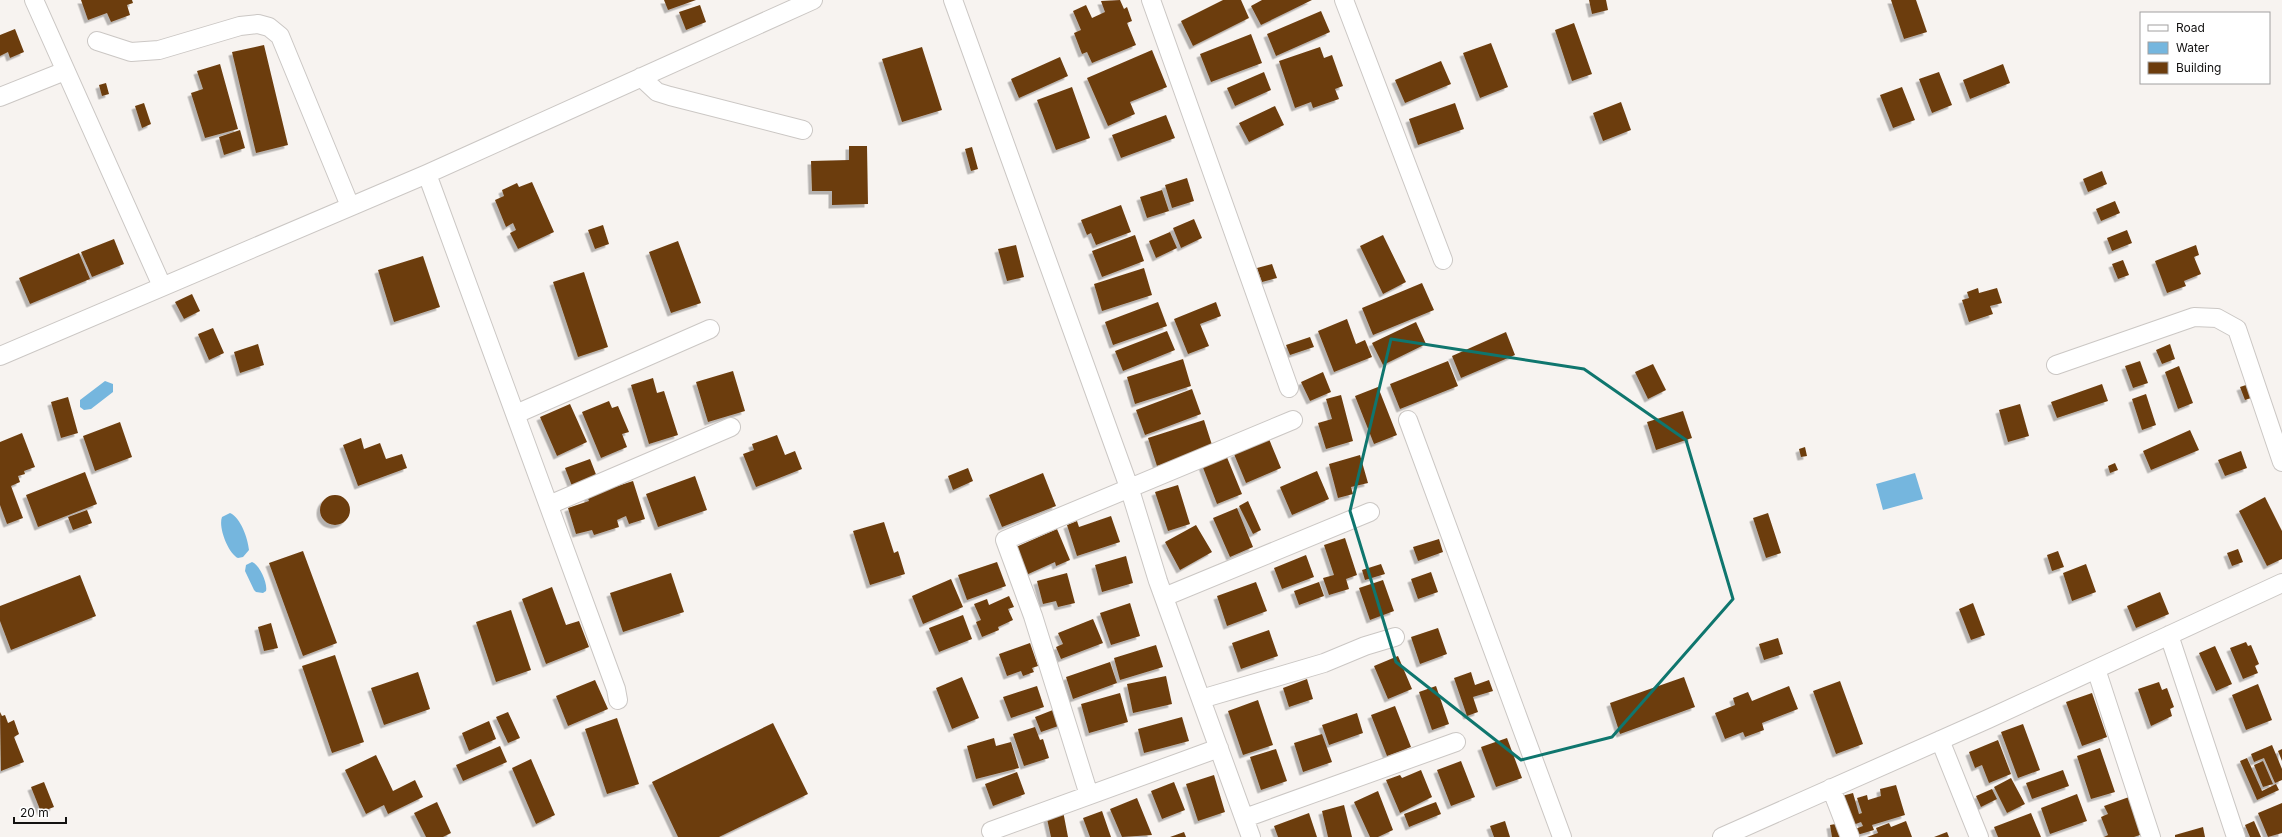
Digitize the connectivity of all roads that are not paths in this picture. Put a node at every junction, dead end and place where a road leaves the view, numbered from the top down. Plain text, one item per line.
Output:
1 (34, 0) edge
2 (813, 0) edge
3 (953, 0) edge
4 (1151, 0) edge
5 (1344, 0) edge
6 (97, 42) dead end
7 (65, 71) junction
8 (641, 77) junction
9 (0, 97) edge
10 (803, 130) dead end
11 (427, 174) junction
12 (350, 206) junction
13 (1443, 260) dead end
14 (162, 286) junction
15 (710, 329) dead end
16 (0, 356) edge
17 (2056, 365) dead end
18 (1289, 388) dead end
19 (516, 414) junction
20 (1293, 420) dead end
21 (1408, 420) dead end
22 (731, 427) dead end
23 (2282, 462) edge
24 (1130, 490) junction
25 (549, 505) junction
26 (1370, 512) dead end
27 (2282, 583) edge
28 (1164, 598) junction
29 (2169, 635) junction
30 (1395, 637) dead end
31 (2096, 669) junction
32 (1201, 699) junction
33 (618, 700) dead end
34 (1940, 740) junction
35 (1456, 742) dead end
36 (1219, 748) junction
37 (1832, 788) junction
38 (1089, 795) junction
39 (1245, 818) junction
40 (991, 831) dead end
41 (1252, 837) edge
42 (1562, 837) edge
43 (1722, 837) edge
44 (1850, 837) edge
45 (1979, 837) edge
46 (2151, 837) edge
47 (2236, 837) edge

1 - 7 street
2 - 8 street
3 - 24 street
4 - 18 street
5 - 13 street
6 - 12 street
7 - 9 street
7 - 14 street
8 - 10 street
8 - 11 street
11 - 12 street
11 - 19 street
12 - 14 street
14 - 16 street
15 - 19 street
17 - 23 street
19 - 25 street
20 - 24 street
21 - 42 street
22 - 25 street
24 - 28 street
24 - 38 street
25 - 33 street
26 - 28 street
27 - 29 street
28 - 32 street
29 - 31 street
29 - 47 street
30 - 32 street
31 - 34 street
31 - 46 street
32 - 36 street
34 - 37 street
34 - 45 street
35 - 39 street
36 - 38 street
36 - 39 street
37 - 43 street
37 - 44 street
38 - 40 street
39 - 41 street

